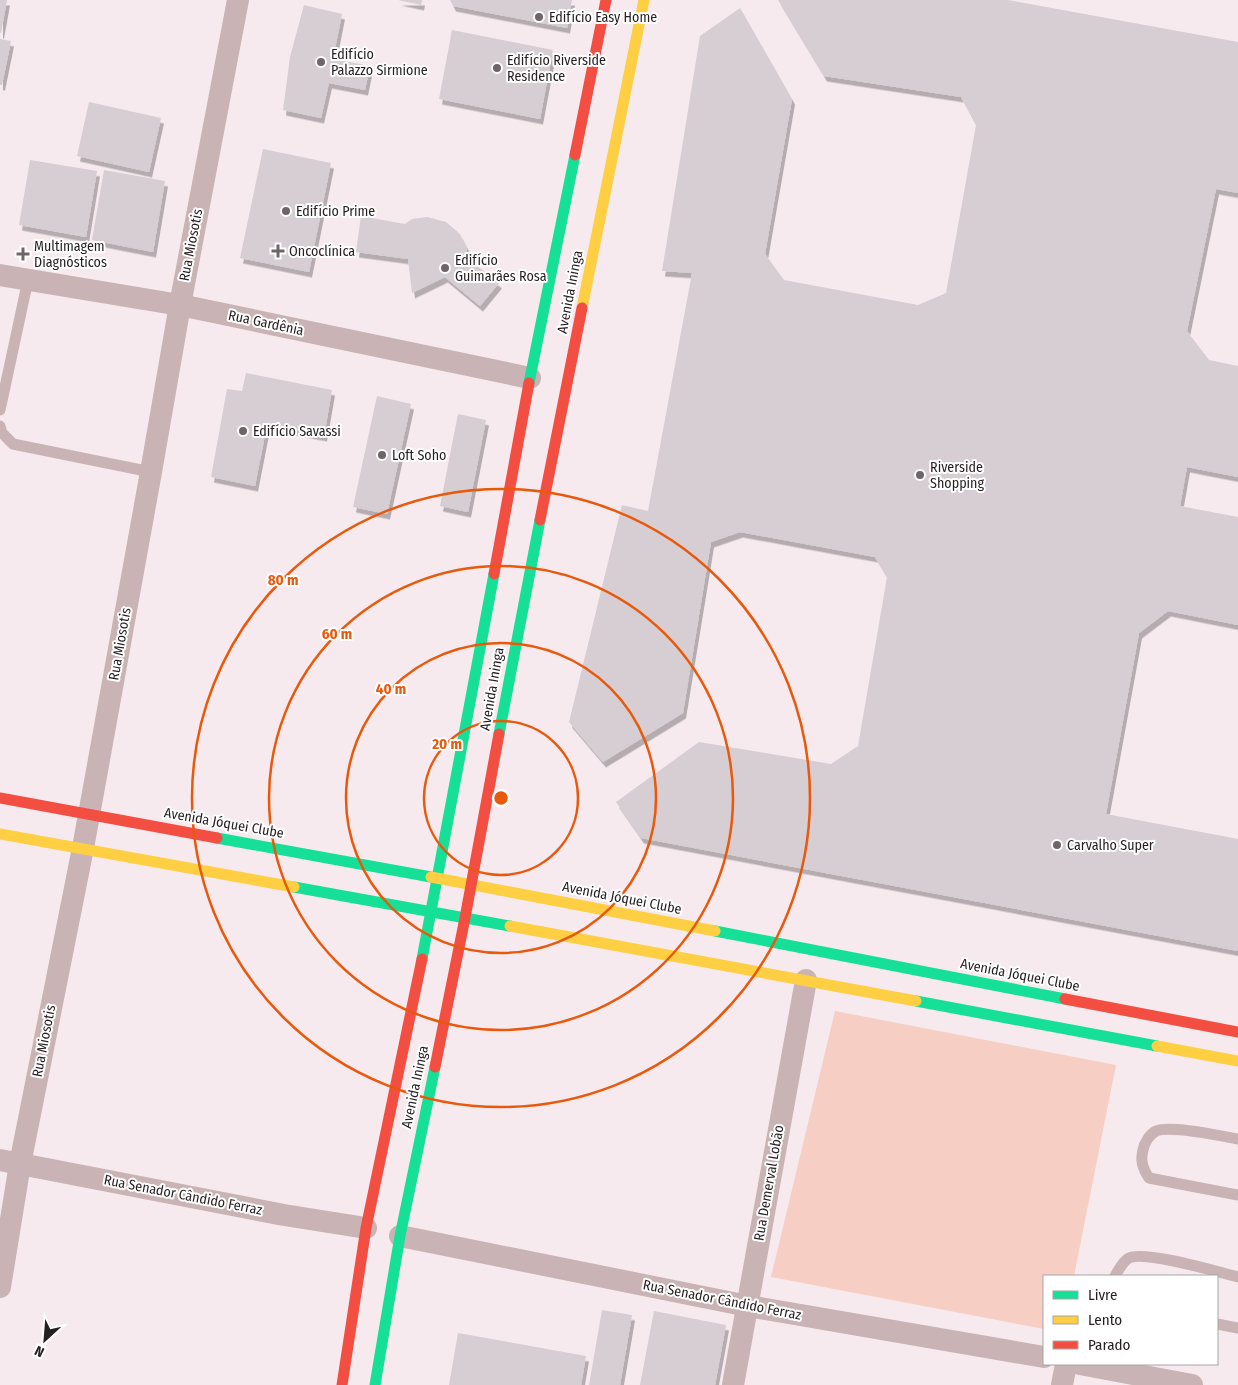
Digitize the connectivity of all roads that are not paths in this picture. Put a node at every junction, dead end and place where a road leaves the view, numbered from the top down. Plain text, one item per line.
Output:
1 (238, 0) edge
2 (606, 0) edge
3 (644, 0) edge
4 (0, 275) edge
5 (28, 280) junction
6 (180, 305) junction
7 (530, 378) junction
8 (0, 410) edge
9 (0, 426) edge
10 (151, 472) junction
11 (0, 798) edge
12 (88, 814) junction
13 (0, 834) edge
14 (83, 848) junction
15 (439, 878) junction
16 (471, 884) junction
17 (432, 913) junction
18 (465, 918) junction
19 (806, 980) junction
20 (1238, 1032) edge
21 (1238, 1061) edge
22 (1238, 1139) edge
23 (10, 1162) edge
24 (1238, 1195) edge
25 (366, 1228) junction
26 (400, 1236) junction
27 (1116, 1275) edge
28 (1238, 1277) edge
29 (0, 1287) edge
30 (748, 1306) junction
31 (1218, 1324) edge
32 (1238, 1328) edge
33 (1043, 1357) edge
34 (1066, 1365) edge
35 (1085, 1365) edge
36 (342, 1385) edge
37 (376, 1385) edge
38 (733, 1385) edge
39 (1062, 1385) edge
40 (1192, 1385) edge

1 - 6 street, Rua Miosotis
2 - 7 main road, Avenida Ininga
3 - 16 main road, Avenida Ininga
4 - 5 street, Rua Gardênia
5 - 6 street, Rua Gardênia
5 - 8 lane
6 - 7 street, Rua Gardênia
6 - 10 street, Rua Miosotis
7 - 15 main road, Avenida Ininga
9 - 10 lane
10 - 12 street, Rua Miosotis
11 - 12 main road, Avenida Jóquei Clube
12 - 14 street, Rua Miosotis
12 - 15 main road, Avenida Jóquei Clube
13 - 14 main road
14 - 17 main road
14 - 23 street, Rua Miosotis
15 - 16 main road, Avenida Jóquei Clube
15 - 17 main road, Avenida Ininga
16 - 18 main road, Avenida Ininga
16 - 20 main road, Avenida Jóquei Clube
17 - 18 main road
17 - 25 main road, Avenida Ininga
18 - 19 main road
18 - 26 main road, Avenida Ininga
19 - 21 main road
19 - 30 street, Rua Demerval Lobão
22 - 24 lane
23 - 25 street, Rua Senador Cândido Ferraz
23 - 29 street, Rua Miosotis
25 - 36 main road, Avenida Ininga
26 - 30 street, Rua Senador Cândido Ferraz
26 - 37 main road, Avenida Ininga
27 - 28 lane
30 - 33 street, Rua Senador Cândido Ferraz
30 - 38 street, Rua Demerval Lobão
31 - 32 lane
34 - 39 street
35 - 40 street

